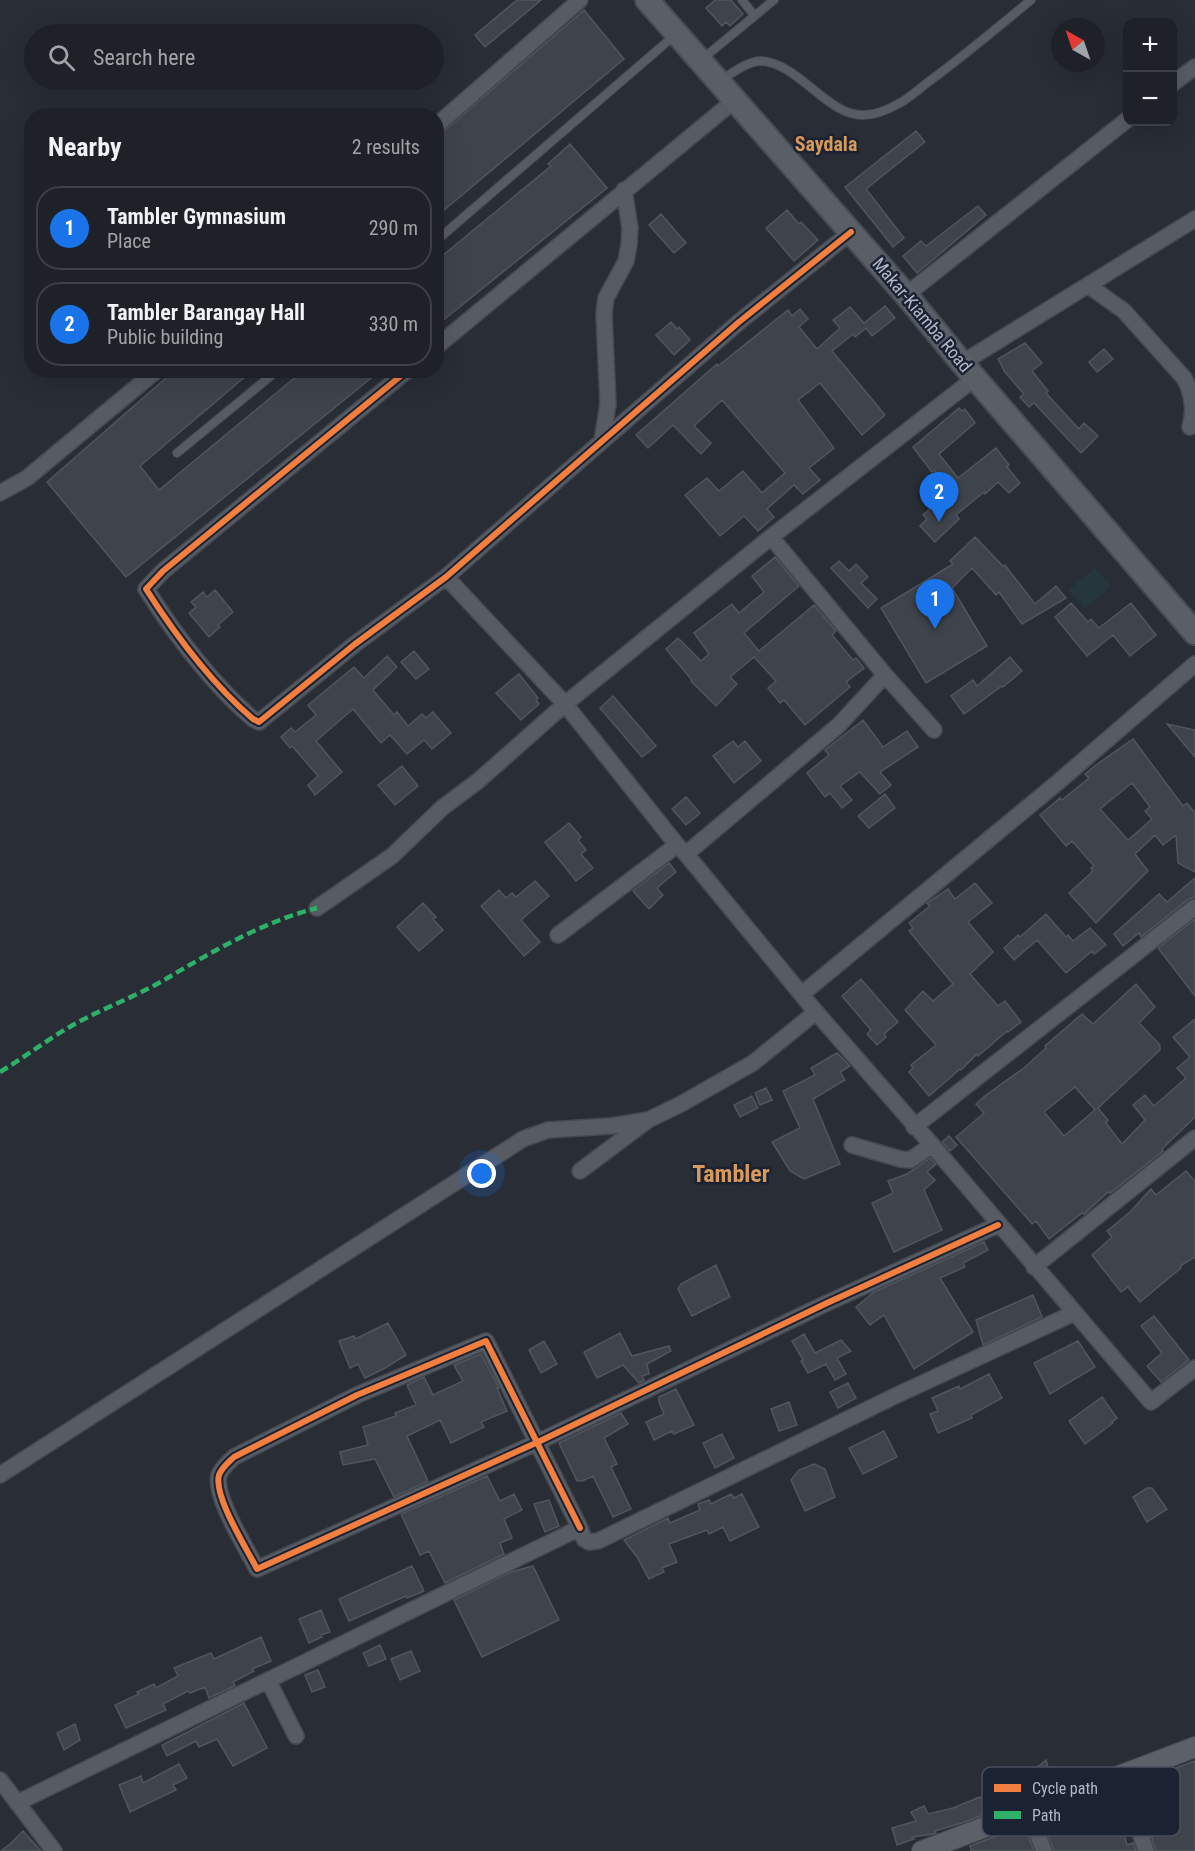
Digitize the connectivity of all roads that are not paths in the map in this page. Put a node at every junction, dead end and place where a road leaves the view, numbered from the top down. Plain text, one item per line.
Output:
1 (580, 0) edge
2 (647, 0) edge
3 (742, 0) edge
4 (774, 0) edge
5 (1031, 0) edge
6 (754, 15) junction
7 (676, 34) junction
8 (700, 61) junction
9 (1195, 67) edge
10 (718, 81) junction
11 (1177, 81) edge
12 (735, 100) junction
13 (444, 119) edge
14 (1123, 123) edge
15 (624, 190) junction
16 (1195, 219) edge
17 (851, 232) junction
18 (444, 234) edge
19 (1089, 286) junction
20 (906, 295) junction
21 (444, 340) edge
22 (969, 370) junction
23 (148, 378) edge
24 (268, 378) edge
25 (398, 378) edge
26 (1190, 427) dead end
27 (602, 441) junction
28 (177, 453) dead end
29 (0, 493) edge
30 (771, 537) junction
31 (446, 577) junction
32 (1195, 633) edge
33 (1195, 664) edge
34 (885, 675) junction
35 (565, 704) junction
36 (934, 730) dead end
37 (681, 850) junction
38 (1195, 907) edge
39 (317, 908) dead end
40 (558, 935) dead end
41 (802, 994) junction
42 (816, 1012) junction
43 (648, 1120) junction
44 (914, 1126) junction
45 (1195, 1138) edge
46 (852, 1145) dead end
47 (932, 1145) junction
48 (580, 1171) dead end
49 (998, 1225) junction
50 (1034, 1267) junction
51 (1074, 1313) junction
52 (1195, 1368) edge
53 (538, 1442) junction
54 (0, 1475) edge
55 (580, 1528) junction
56 (268, 1680) junction
57 (296, 1736) dead end
58 (1195, 1747) edge
59 (1140, 1767) edge
60 (0, 1781) edge
61 (17, 1803) junction
62 (982, 1831) edge
63 (1038, 1836) edge
64 (1141, 1836) edge
65 (951, 1846) edge
66 (53, 1851) edge
67 (922, 1851) edge
68 (1044, 1851) edge
69 (1146, 1851) edge

1 - 13 street
2 - 7 main road, Makar-Kiamba Road
3 - 6 lane
4 - 6 lane
5 - 10 lane
6 - 8 lane
7 - 8 main road, Makar-Kiamba Road
7 - 18 lane
8 - 10 main road, Makar-Kiamba Road
9 - 11 street
10 - 12 main road, Makar-Kiamba Road
12 - 15 street
12 - 17 main road, Makar-Kiamba Road
14 - 20 street
15 - 21 street
15 - 27 street
16 - 19 street
17 - 20 main road, Makar-Kiamba Road
17 - 27 street
19 - 22 street
19 - 26 street
20 - 22 main road, Makar-Kiamba Road
22 - 30 street
22 - 32 main road, Makar-Kiamba Road
23 - 29 street
24 - 28 lane
25 - 31 street
27 - 31 street
30 - 34 street
30 - 35 street
31 - 35 street
33 - 41 street
34 - 36 street
34 - 37 street
35 - 37 street
35 - 39 street
37 - 40 street
37 - 41 street
38 - 44 street
41 - 42 street
42 - 43 street
42 - 44 street
43 - 48 street
43 - 54 street
44 - 47 street
45 - 50 street
46 - 47 street
47 - 49 street
49 - 50 street
49 - 53 street
50 - 51 street
51 - 52 street
51 - 55 street
53 - 53 street
53 - 55 street
55 - 56 street
56 - 57 street
56 - 61 street
58 - 59 street
60 - 61 street
61 - 66 street
62 - 65 street
63 - 68 street
64 - 69 street
65 - 67 street

